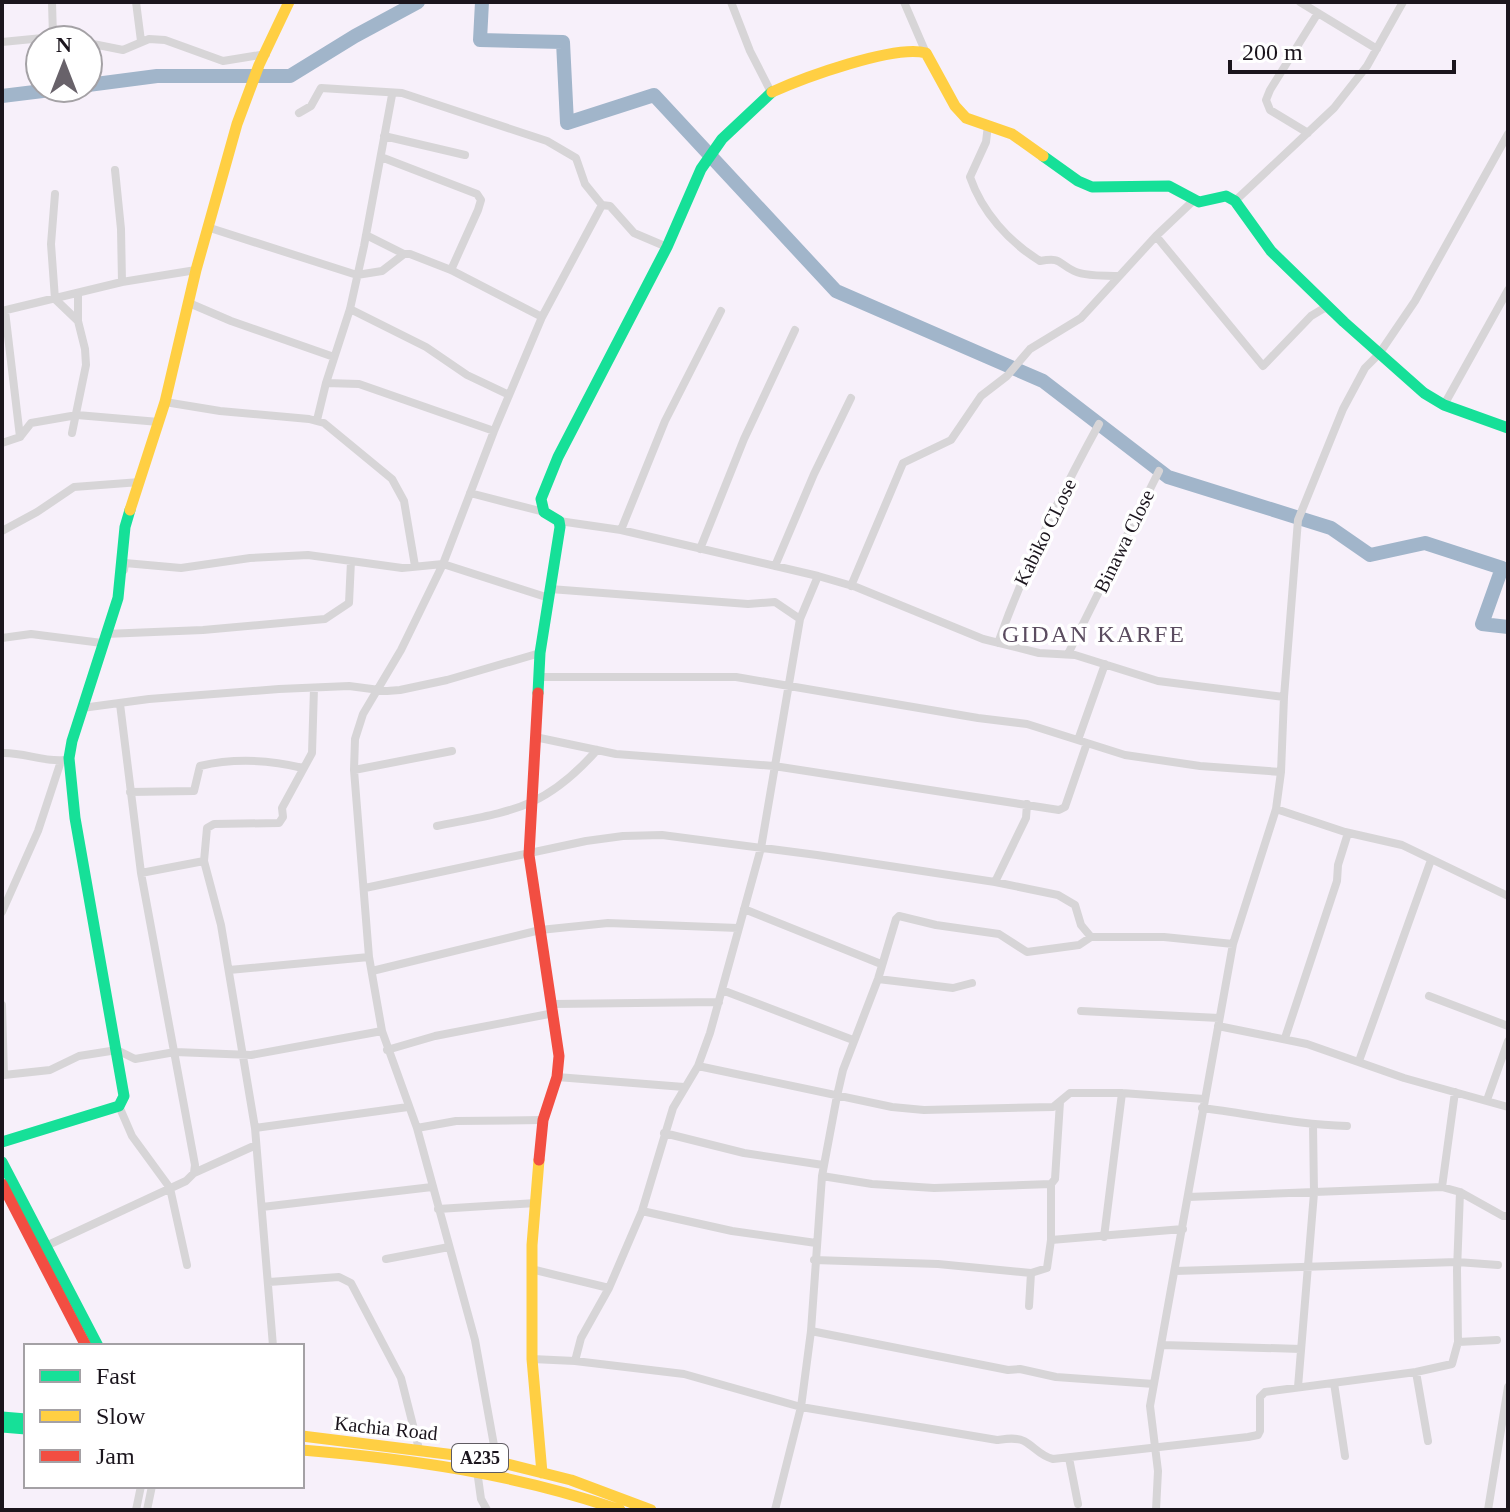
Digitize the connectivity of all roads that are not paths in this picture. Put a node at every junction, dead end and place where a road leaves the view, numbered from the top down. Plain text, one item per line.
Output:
1 (52, 2) edge
2 (136, 2) edge
3 (289, 2) edge
4 (731, 2) edge
5 (904, 2) edge
6 (1300, 2) edge
7 (1403, 2) edge
8 (1318, 13) junction
9 (53, 24) edge
10 (24, 40) edge
11 (141, 41) junction
12 (2, 42) edge
13 (104, 46) edge
14 (1377, 49) junction
15 (926, 53) junction
16 (266, 54) junction
17 (771, 92) junction
18 (392, 95) junction
19 (299, 113) dead end
20 (988, 125) junction
21 (1308, 133) junction
22 (1508, 134) edge
23 (384, 136) junction
24 (465, 155) dead end
25 (381, 157) junction
26 (115, 170) dead end
27 (55, 194) dead end
28 (1194, 200) junction
29 (1235, 201) junction
30 (602, 205) junction
31 (207, 227) junction
32 (366, 235) junction
33 (1156, 236) junction
34 (667, 247) junction
35 (404, 254) junction
36 (196, 270) junction
37 (451, 270) junction
38 (357, 275) junction
39 (1119, 276) junction
40 (122, 282) junction
41 (1508, 290) edge
42 (78, 293) junction
43 (55, 299) junction
44 (189, 303) junction
45 (350, 309) junction
46 (4, 311) edge
47 (721, 311) dead end
48 (542, 317) junction
49 (78, 321) junction
50 (1344, 322) junction
51 (795, 330) dead end
52 (1379, 354) junction
53 (334, 357) junction
54 (326, 383) junction
55 (509, 395) junction
56 (851, 398) dead end
57 (165, 402) junction
58 (1444, 405) junction
59 (77, 415) junction
60 (317, 420) junction
61 (159, 422) junction
62 (1099, 424) dead end
63 (1508, 428) edge
64 (494, 431) junction
65 (72, 433) dead end
66 (20, 437) junction
67 (2, 443) edge
68 (1159, 471) dead end
69 (140, 482) junction
70 (470, 493) junction
71 (544, 512) junction
72 (559, 521) junction
73 (621, 530) junction
74 (2, 531) edge
75 (700, 549) junction
76 (351, 561) junction
77 (443, 564) junction
78 (415, 566) junction
79 (775, 566) junction
80 (818, 576) junction
81 (851, 586) junction
82 (550, 593) junction
83 (118, 598) junction
84 (800, 619) junction
85 (2, 638) edge
86 (104, 638) junction
87 (998, 643) junction
88 (540, 653) junction
89 (1068, 654) junction
90 (1105, 664) junction
91 (539, 677) junction
92 (788, 685) junction
93 (314, 688) junction
94 (376, 689) junction
95 (1284, 697) junction
96 (120, 704) junction
97 (82, 708) junction
98 (535, 737) junction
99 (1082, 742) junction
100 (597, 750) junction
101 (452, 751) dead end
102 (2, 753) edge
103 (65, 760) junction
104 (774, 766) junction
105 (303, 768) junction
106 (354, 770) junction
107 (1281, 772) junction
108 (130, 792) junction
109 (531, 804) junction
110 (1027, 804) junction
111 (1276, 809) junction
112 (437, 826) dead end
113 (1348, 833) junction
114 (761, 848) junction
115 (529, 855) junction
116 (1431, 860) junction
117 (204, 861) junction
118 (141, 873) junction
119 (995, 882) junction
120 (365, 888) junction
121 (1508, 896) edge
122 (744, 909) junction
123 (2, 912) edge
124 (738, 928) junction
125 (540, 930) junction
126 (1091, 937) junction
127 (1233, 944) junction
128 (369, 957) junction
129 (881, 964) junction
130 (229, 970) junction
131 (372, 971) junction
132 (878, 979) junction
133 (972, 983) dead end
134 (722, 990) junction
135 (1429, 996) dead end
136 (719, 1002) junction
137 (2, 1005) edge
138 (554, 1009) junction
139 (1081, 1011) dead end
140 (1218, 1022) junction
141 (1508, 1026) edge
142 (382, 1031) junction
143 (1285, 1038) junction
144 (853, 1040) junction
145 (1508, 1041) edge
146 (117, 1050) junction
147 (387, 1050) junction
148 (175, 1052) junction
149 (243, 1054) junction
150 (1359, 1061) junction
151 (698, 1066) junction
152 (557, 1077) junction
153 (684, 1087) junction
154 (1455, 1092) junction
155 (1122, 1093) junction
156 (837, 1096) junction
157 (1487, 1100) junction
158 (1060, 1102) junction
159 (1203, 1104) junction
160 (119, 1106) junction
161 (408, 1107) junction
162 (1508, 1107) edge
163 (543, 1120) junction
164 (1313, 1125) junction
165 (1347, 1126) dead end
166 (255, 1128) junction
167 (417, 1128) junction
168 (664, 1133) junction
169 (2, 1142) edge
170 (256, 1145) junction
171 (2, 1162) edge
172 (823, 1165) junction
173 (194, 1173) junction
174 (822, 1176) junction
175 (2, 1184) edge
176 (1051, 1184) junction
177 (432, 1187) junction
178 (1442, 1187) junction
179 (170, 1188) junction
180 (1460, 1192) junction
181 (1314, 1193) junction
182 (1188, 1197) junction
183 (536, 1203) junction
184 (262, 1207) junction
185 (438, 1209) junction
186 (642, 1211) junction
187 (1508, 1216) edge
188 (1183, 1229) junction
189 (1104, 1237) junction
190 (1051, 1240) junction
191 (816, 1243) junction
192 (46, 1246) junction
193 (449, 1247) junction
194 (386, 1259) dead end
195 (814, 1260) junction
196 (1457, 1262) junction
197 (187, 1265) dead end
198 (1498, 1265) dead end
199 (1308, 1268) junction
200 (531, 1269) junction
201 (1175, 1271) junction
202 (1031, 1273) junction
203 (269, 1282) junction
204 (609, 1288) junction
205 (1029, 1306) dead end
206 (811, 1331) junction
207 (1497, 1340) dead end
208 (1458, 1342) junction
209 (85, 1344) edge
210 (97, 1344) edge
211 (273, 1344) edge
212 (1162, 1345) junction
213 (1301, 1349) junction
214 (532, 1359) junction
215 (575, 1361) junction
216 (1416, 1372) junction
217 (1334, 1383) junction
218 (1154, 1384) junction
219 (1298, 1387) junction
220 (1508, 1387) edge
221 (801, 1407) junction
222 (2, 1417) edge
223 (24, 1419) edge
224 (2, 1427) edge
225 (24, 1429) edge
226 (304, 1436) edge
227 (1428, 1441) dead end
228 (1154, 1448) junction
229 (419, 1449) junction
230 (304, 1450) edge
231 (1345, 1456) dead end
232 (1069, 1458) junction
233 (497, 1462) junction
234 (477, 1469) junction
235 (542, 1473) junction
236 (141, 1488) edge
237 (152, 1488) edge
238 (1078, 1504) dead end
239 (136, 1510) edge
240 (147, 1510) edge
241 (487, 1510) edge
242 (620, 1510) edge
243 (651, 1510) edge
244 (775, 1510) edge
245 (1156, 1510) edge
246 (1488, 1510) edge

1 - 9 street
2 - 11 street
3 - 16 main road
4 - 17 street
5 - 15 street
6 - 8 street
7 - 14 street
8 - 14 street
8 - 21 street
10 - 12 street
11 - 13 street
11 - 16 street
14 - 21 street
15 - 17 main road
15 - 20 main road
16 - 31 main road
17 - 34 main road
18 - 19 street
18 - 23 street
18 - 30 street
20 - 28 main road
20 - 39 street
21 - 29 street
22 - 52 street
23 - 24 street
23 - 25 street
25 - 32 street
25 - 37 street
26 - 40 street
27 - 43 street
28 - 29 main road
28 - 33 street
29 - 50 main road
30 - 34 street
30 - 48 street
31 - 36 main road
31 - 38 street
32 - 35 street
32 - 38 street
33 - 39 street
33 - 50 street
34 - 71 main road
35 - 37 street
35 - 38 street
36 - 40 street
36 - 44 main road
37 - 48 street
38 - 45 street
39 - 81 street
40 - 42 street
41 - 58 street
42 - 43 street
42 - 49 street
43 - 46 street
43 - 49 street
44 - 53 street
44 - 57 main road
45 - 53 street
45 - 55 street
46 - 66 street
47 - 73 street
48 - 55 street
49 - 59 street
50 - 52 main road
51 - 75 street
52 - 58 main road
52 - 95 street
53 - 54 street
54 - 60 street
54 - 64 street
55 - 64 street
56 - 79 street
57 - 60 street
57 - 61 main road
58 - 63 main road
59 - 61 street
59 - 65 street
59 - 66 street
60 - 78 street
61 - 69 main road
62 - 87 street, Kabiko CLose
64 - 70 street
66 - 67 street
68 - 89 street, Binawa Close
69 - 74 street
69 - 83 main road
70 - 71 street
70 - 77 street
71 - 72 main road
72 - 73 street
72 - 82 main road
73 - 75 street
75 - 79 street
76 - 78 street
76 - 83 street
76 - 86 street
77 - 78 street
77 - 82 street
77 - 94 street
79 - 80 street
80 - 81 street
80 - 84 street
81 - 87 street
82 - 84 street
82 - 88 main road
83 - 86 main road
84 - 92 street
85 - 86 street
86 - 97 main road
87 - 89 street
88 - 91 main road
88 - 94 street
89 - 90 street
90 - 95 street
90 - 99 street
91 - 92 street
91 - 98 main road
92 - 99 street
92 - 104 street
93 - 94 street
93 - 96 street
93 - 105 street
94 - 106 street
95 - 107 street
96 - 97 street
96 - 108 street
97 - 103 main road
98 - 100 street
98 - 109 main road
99 - 107 street
99 - 110 street
100 - 104 street
100 - 109 street
101 - 106 street
102 - 103 street
103 - 123 street
103 - 146 main road
104 - 110 street
104 - 114 street
105 - 108 street
105 - 117 street
106 - 120 street
107 - 111 street
108 - 118 street
109 - 112 street
109 - 115 main road
110 - 119 street
111 - 113 street
111 - 127 street
113 - 116 street
113 - 143 street
114 - 115 street
114 - 119 street
114 - 122 street
115 - 120 street
115 - 125 main road
116 - 121 street
116 - 150 street
117 - 118 street
117 - 130 street
118 - 148 street
119 - 126 street
120 - 128 street
122 - 124 street
122 - 129 street
124 - 125 street
124 - 134 street
125 - 131 street
125 - 138 main road
126 - 127 street
126 - 129 street
127 - 140 street
128 - 130 street
128 - 131 street
129 - 132 street
130 - 149 street
131 - 142 street
132 - 133 street
132 - 144 street
134 - 136 street
134 - 144 street
135 - 141 street
136 - 138 street
136 - 151 street
137 - 146 street
138 - 147 street
138 - 152 main road
139 - 140 street
140 - 143 street
140 - 159 street
142 - 147 street
142 - 149 street
143 - 150 street
144 - 156 street
145 - 157 street
146 - 148 street
146 - 160 main road
147 - 161 street
148 - 149 street
148 - 173 street
149 - 166 street
150 - 154 street
151 - 153 street
151 - 156 street
152 - 153 street
152 - 163 main road
153 - 168 street
154 - 157 street
154 - 178 street
155 - 158 street
155 - 159 street
155 - 189 street
156 - 158 street
156 - 172 street
157 - 162 street
158 - 176 street
159 - 164 street
159 - 182 street
160 - 169 main road
160 - 179 street
161 - 166 street
161 - 167 street
163 - 167 street
163 - 183 main road
164 - 165 street
164 - 181 street
166 - 170 street
167 - 177 street
168 - 172 street
168 - 186 street
170 - 173 street
170 - 184 street
171 - 192 main road
172 - 174 street
173 - 179 street
174 - 176 street
174 - 191 street
175 - 209 main road
176 - 190 street
177 - 184 street
177 - 185 street
178 - 180 street
178 - 181 street
179 - 192 street
179 - 197 street
180 - 187 street
180 - 196 street
181 - 182 street
181 - 199 street
182 - 188 street
183 - 185 street
183 - 200 main road
184 - 203 street
185 - 193 street
186 - 191 street
186 - 204 street
188 - 189 street
188 - 201 street
189 - 190 street
190 - 202 street
191 - 195 street
192 - 210 main road
193 - 194 street
193 - 233 street
195 - 202 street
195 - 206 street
196 - 198 street
196 - 199 street
196 - 208 street
199 - 201 street
199 - 213 street
200 - 204 street
200 - 214 main road
201 - 212 street
202 - 205 street
203 - 211 street
203 - 229 street
204 - 215 street
206 - 218 street
206 - 221 street
207 - 208 street
208 - 216 street
212 - 213 street
212 - 218 street
213 - 219 street
214 - 215 street
214 - 235 main road
215 - 221 street
216 - 217 street
216 - 227 street
217 - 219 street
217 - 231 street
218 - 228 street
219 - 228 street
220 - 246 street
221 - 232 street
221 - 244 street
222 - 223 main road
224 - 225 main road
226 - 229 main road, Kachia Road / A235
228 - 232 street
228 - 245 street
229 - 233 main road, Kachia Road / A235
230 - 234 main road, Kachia Road / A235
232 - 238 street
233 - 235 main road, Kachia Road / A235
234 - 241 street
234 - 242 main road, Kachia Road / A235
235 - 243 main road, Kachia Road / A235
236 - 239 street
237 - 240 street

